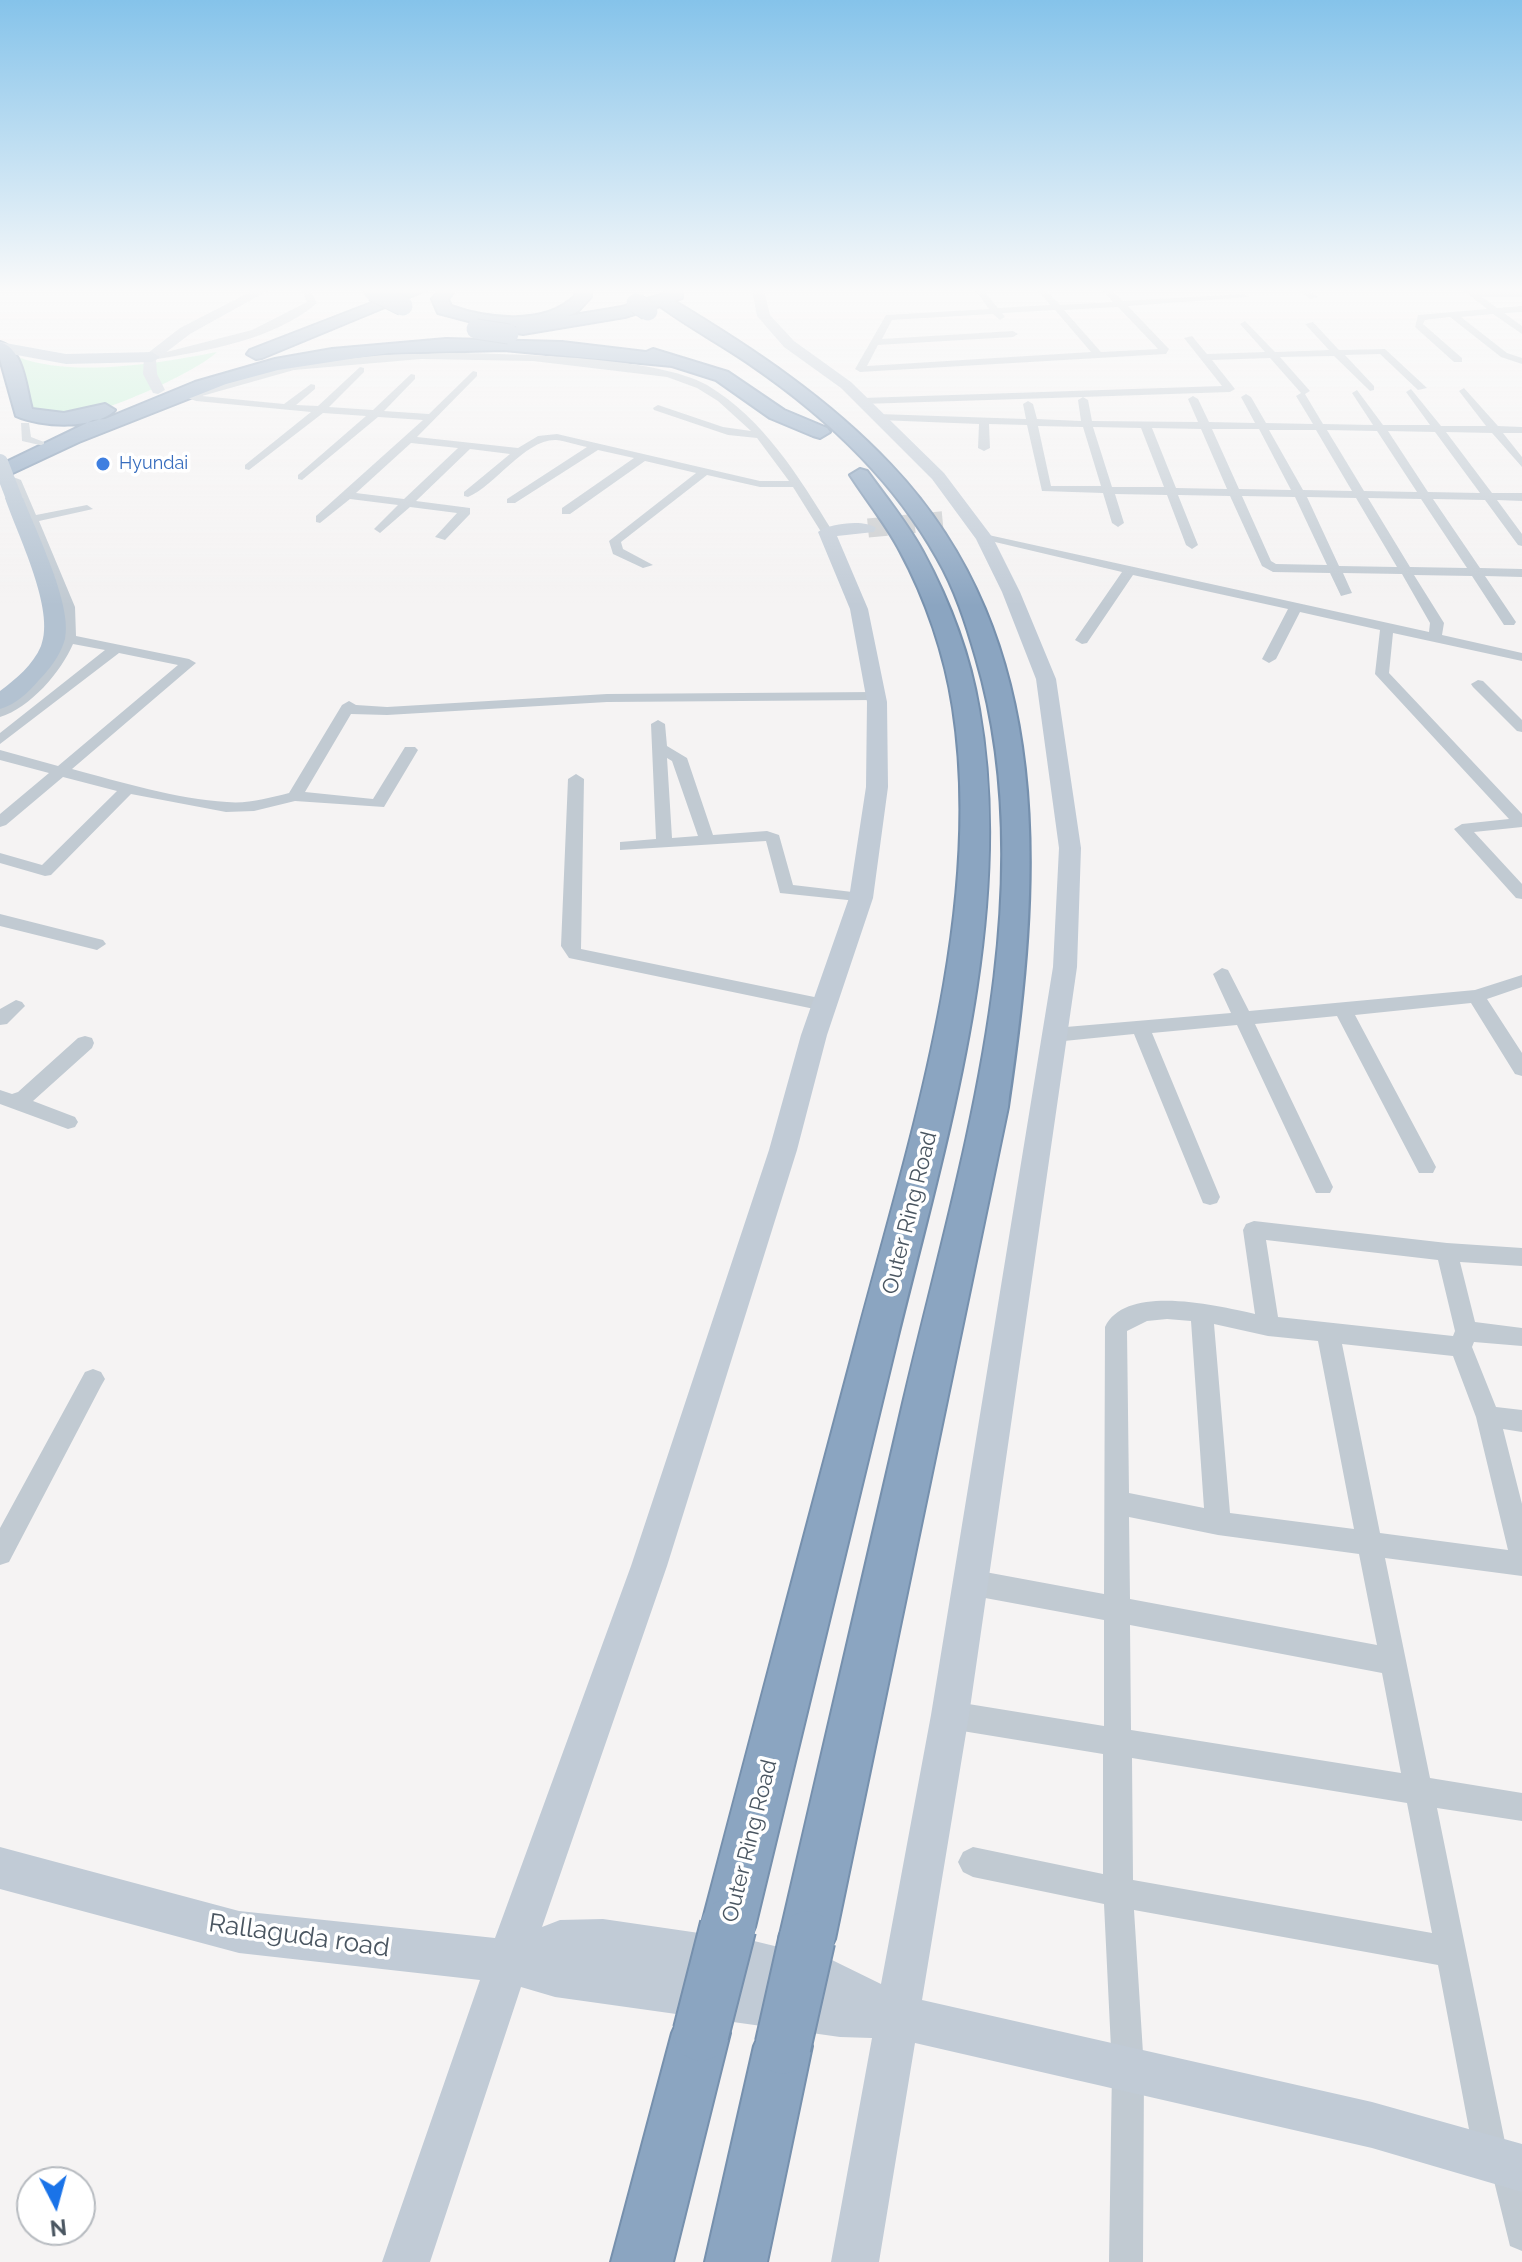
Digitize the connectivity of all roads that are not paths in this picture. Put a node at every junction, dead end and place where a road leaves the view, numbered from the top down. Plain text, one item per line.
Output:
1 (19, 396) edge
2 (162, 396) edge
3 (167, 396) edge
4 (170, 396) edge
5 (176, 396) edge
6 (301, 396) edge
7 (334, 396) edge
8 (393, 396) edge
9 (452, 396) edge
10 (713, 396) edge
11 (750, 396) edge
12 (775, 396) edge
13 (804, 396) edge
14 (857, 396) edge
15 (1112, 396) edge
16 (1304, 396) edge
17 (1359, 396) edge
18 (1419, 396) edge
19 (1468, 396) edge
20 (1246, 397) dead end
21 (1193, 399) dead end
22 (136, 400) junction
23 (1083, 400) dead end
24 (1028, 404) dead end
25 (287, 407) junction
26 (658, 408) dead end
27 (871, 409) junction
28 (320, 410) junction
29 (375, 414) junction
30 (432, 417) junction
31 (984, 422) junction
32 (1034, 423) junction
33 (1087, 424) junction
34 (25, 425) dead end
35 (1146, 426) junction
36 (1205, 426) junction
37 (1263, 427) junction
38 (1320, 427) junction
39 (1379, 428) junction
40 (1438, 429) junction
41 (1495, 430) junction
42 (1522, 430) edge
43 (820, 432) junction
44 (759, 435) junction
45 (79, 436) junction
46 (408, 439) junction
47 (467, 446) junction
48 (596, 446) junction
49 (984, 448) dead end
50 (31, 451) junction
51 (520, 452) junction
52 (643, 457) junction
53 (0, 462) edge
54 (1522, 464) edge
55 (249, 467) dead end
56 (706, 470) junction
57 (0, 474) edge
58 (302, 477) dead end
59 (798, 484) junction
60 (1107, 490) junction
61 (1170, 492) junction
62 (1232, 493) junction
63 (1299, 493) junction
64 (468, 494) dead end
65 (1358, 494) junction
66 (347, 495) junction
67 (1426, 495) junction
68 (1489, 496) junction
69 (1522, 497) edge
70 (5, 499) edge
71 (511, 501) dead end
72 (407, 503) junction
73 (87, 509) dead end
74 (566, 511) dead end
75 (32, 519) junction
76 (320, 519) dead end
77 (1118, 523) dead end
78 (969, 525) junction
79 (868, 528) tunnel mouth
80 (380, 529) dead end
81 (827, 532) junction
82 (441, 537) dead end
83 (1522, 542) edge
84 (1192, 545) dead end
85 (647, 565) dead end
86 (1131, 569) junction
87 (1337, 570) junction
88 (1406, 572) junction
89 (1476, 573) junction
90 (1522, 573) edge
91 (1346, 593) dead end
92 (952, 599) junction
93 (1296, 607) junction
94 (1509, 622) dead end
95 (1387, 629) junction
96 (1432, 638) junction
97 (69, 639) junction
98 (1082, 640) dead end
99 (117, 648) junction
100 (1522, 657) edge
101 (1269, 659) dead end
102 (1478, 684) dead end
103 (0, 688) edge
104 (876, 696) junction
105 (0, 702) edge
106 (0, 713) edge
107 (658, 724) dead end
108 (1522, 728) edge
109 (0, 740) edge
110 (659, 748) junction
111 (410, 750) dead end
112 (0, 755) edge
113 (60, 771) junction
114 (576, 779) dead end
115 (128, 789) junction
116 (295, 796) junction
117 (0, 822) edge
118 (1521, 822) edge
119 (707, 840) junction
120 (664, 843) junction
121 (626, 846) dead end
122 (0, 858) edge
123 (1522, 894) edge
124 (861, 898) junction
125 (0, 920) edge
126 (97, 944) dead end
127 (1222, 974) dead end
128 (1522, 982) edge
129 (1476, 996) junction
130 (824, 1005) junction
131 (16, 1006) dead end
132 (1343, 1010) junction
133 (0, 1019) edge
134 (1242, 1021) junction
135 (1141, 1029) junction
136 (1054, 1035) junction
137 (85, 1043) dead end
138 (1522, 1069) edge
139 (6, 1099) edge
140 (68, 1122) dead end
141 (1426, 1167) dead end
142 (1323, 1187) dead end
143 (1210, 1197) dead end
144 (1447, 1252) junction
145 (1522, 1257) edge
146 (1202, 1313) junction
147 (1268, 1326) junction
148 (1328, 1332) junction
149 (1520, 1337) dead end
150 (1464, 1339) junction
151 (93, 1379) dead end
152 (1488, 1417) junction
153 (1522, 1421) edge
154 (1115, 1502) junction
155 (1218, 1523) junction
156 (1371, 1542) junction
157 (0, 1553) edge
158 (1522, 1555) edge
159 (1522, 1564) edge
160 (969, 1582) junction
161 (1115, 1609) junction
162 (1391, 1661) junction
163 (950, 1715) junction
164 (1119, 1744) junction
165 (1421, 1792) junction
166 (1522, 1807) edge
167 (973, 1862) dead end
168 (0, 1868) edge
169 (1118, 1892) junction
170 (1448, 1951) junction
171 (508, 1961) junction
172 (900, 2017) junction
173 (1128, 2069) junction
174 (1507, 2164) edge
175 (1522, 2234) edge
176 (406, 2262) edge
177 (642, 2262) edge
178 (736, 2262) edge
179 (855, 2262) edge
180 (1126, 2262) edge

1 - 22 highway
2 - 45 highway
3 - 22 highway
4 - 45 highway
5 - 25 street
6 - 25 street
7 - 28 street
8 - 29 street
9 - 30 street
10 - 44 street
11 - 43 highway
12 - 43 highway, Outer Ring Road
13 - 92 highway, Outer Ring Road
14 - 27 street
15 - 27 street
16 - 38 street
17 - 39 street
18 - 40 street
19 - 41 street
20 - 37 street
21 - 36 street
22 - 50 highway
23 - 33 street
24 - 32 street
25 - 28 street
26 - 44 street
27 - 31 street
27 - 78 street
28 - 29 street
28 - 55 street
29 - 30 street
29 - 58 street
30 - 46 street
31 - 32 street
31 - 49 street
32 - 33 street
32 - 60 street
33 - 35 street
33 - 60 street
34 - 50 street
35 - 36 street
35 - 61 street
36 - 37 street
36 - 62 street
37 - 38 street
37 - 63 street
38 - 39 street
38 - 65 street
39 - 40 street
39 - 67 street
40 - 41 street
40 - 68 street
41 - 42 street
41 - 54 street
43 - 92 highway, Outer Ring Road
44 - 59 street
45 - 50 highway
46 - 47 street
46 - 66 street
47 - 51 street
47 - 72 street
48 - 51 street
48 - 52 street
48 - 71 street
50 - 53 highway
50 - 57 highway
51 - 64 street
52 - 56 street
52 - 74 street
53 - 70 main road, bridge
56 - 59 street
56 - 85 street
57 - 75 street
59 - 81 street
60 - 61 street
60 - 77 street
61 - 62 street
61 - 84 street
62 - 63 street
62 - 87 street
63 - 65 street
63 - 87 street
65 - 67 street
65 - 88 street
66 - 72 street
66 - 76 street
67 - 68 street
67 - 89 street
68 - 69 street
68 - 83 street
70 - 103 main road
70 - 105 main road
72 - 80 street
72 - 82 street
73 - 75 street
75 - 97 street
78 - 86 street
78 - 136 street
79 - 81 street
81 - 104 street
86 - 93 street
86 - 98 street
87 - 88 street
87 - 91 street
88 - 89 street
88 - 96 street
89 - 90 street
89 - 94 street
92 - 177 highway, Outer Ring Road, bridge
92 - 178 highway, Outer Ring Road, bridge
93 - 95 street
93 - 101 street
95 - 96 street
95 - 118 street
96 - 100 street
97 - 99 street
97 - 106 street
99 - 109 street
99 - 113 street
102 - 108 street
104 - 116 street
104 - 124 street
107 - 110 street
110 - 119 street
110 - 120 street
111 - 116 street
112 - 113 street
113 - 115 street
113 - 117 street
114 - 130 street
115 - 116 street
115 - 122 street
118 - 123 street
119 - 120 street
119 - 124 street
120 - 121 street
124 - 130 street
125 - 126 street
127 - 134 street
128 - 129 street
129 - 132 street
129 - 138 street
130 - 171 street
131 - 133 street
132 - 134 street
132 - 141 street
134 - 135 street
134 - 142 street
135 - 136 street
135 - 143 street
136 - 160 street
137 - 139 street
139 - 140 street
144 - 145 street
144 - 147 street
144 - 150 street
146 - 147 street
146 - 154 street
146 - 155 street
147 - 148 street
148 - 150 street
148 - 156 street
149 - 150 street
150 - 152 street
151 - 157 street
152 - 153 street
152 - 158 street
154 - 155 street
154 - 161 street
155 - 156 street
156 - 159 street
156 - 162 street
160 - 161 street
160 - 163 street
161 - 162 street
161 - 164 street
162 - 165 street
163 - 164 street
163 - 172 street
164 - 165 street
164 - 169 street
165 - 166 street
165 - 170 street
167 - 169 street
168 - 171 street, Rallaguda road
169 - 170 street
169 - 173 street
170 - 174 street
171 - 172 street, Rallaguda road
171 - 176 street
172 - 173 street, Rallaguda road
172 - 179 street
173 - 174 street, Rallaguda road
173 - 180 street
174 - 175 street

